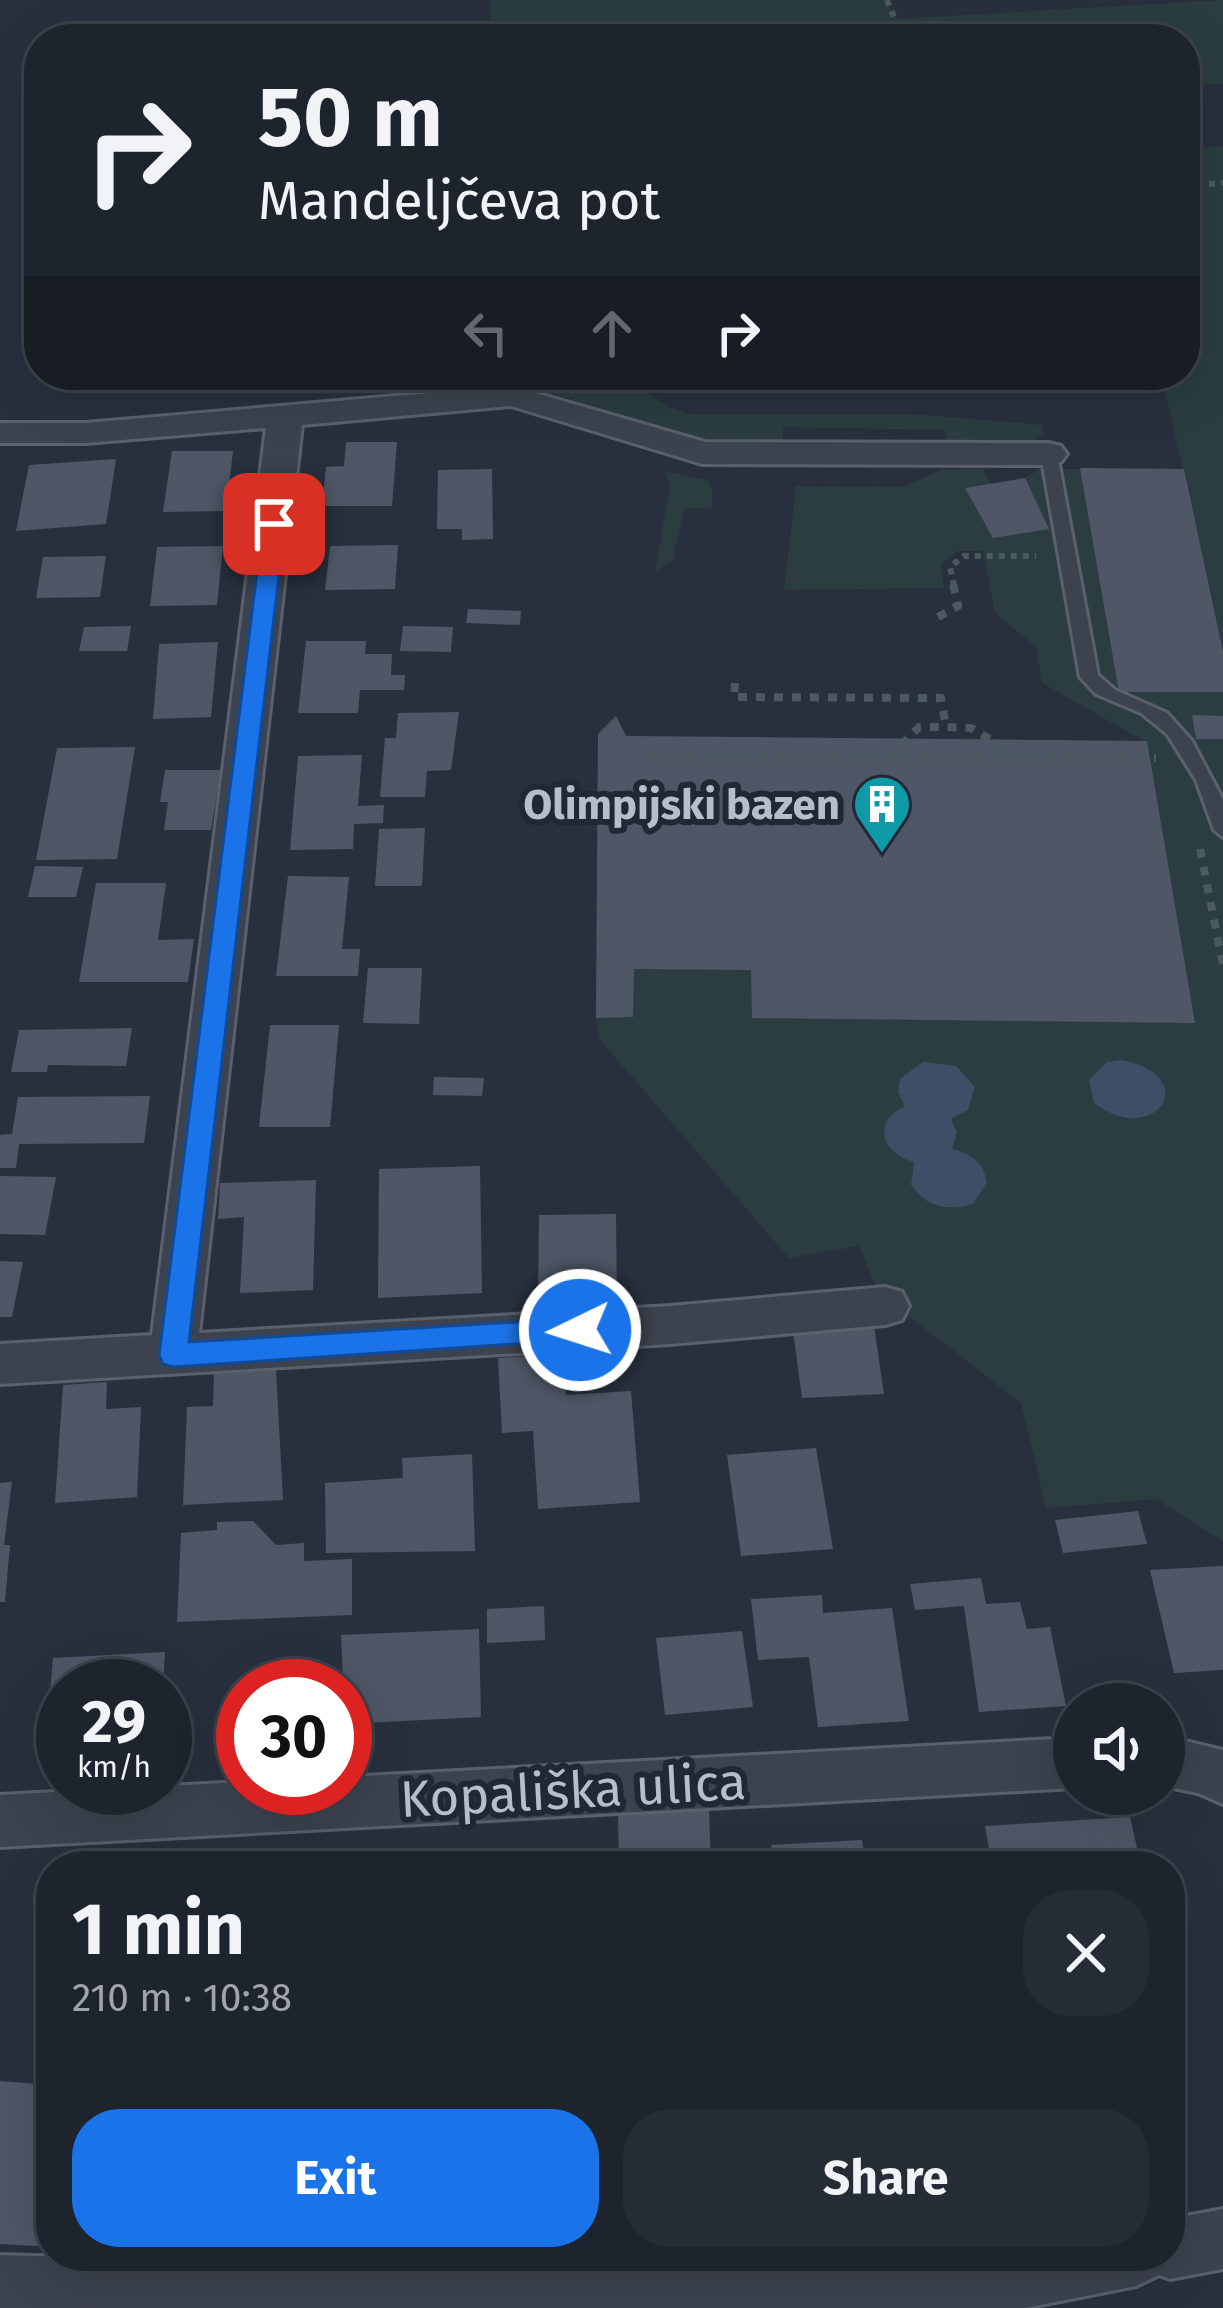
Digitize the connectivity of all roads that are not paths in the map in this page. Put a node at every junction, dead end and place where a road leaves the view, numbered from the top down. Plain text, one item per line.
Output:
1 (285, 418) junction
2 (0, 433) edge
3 (1049, 454) joint
4 (1223, 830) edge
5 (885, 1306) dead end
6 (173, 1355) junction
7 (0, 1364) edge
8 (1053, 1764) edge
9 (1185, 1765) edge
10 (1223, 1779) edge
11 (0, 1821) edge
12 (1223, 2239) edge
13 (1185, 2246) edge
14 (1073, 2271) edge
15 (0, 2286) edge
16 (235, 2300) edge
17 (951, 2300) edge
18 (610, 2306) edge

1 - 2 street
1 - 3 street
1 - 6 street
3 - 4 lane
5 - 6 street
6 - 7 street
8 - 11 street, Kopališka ulica
9 - 10 street
12 - 13 street
14 - 17 street
15 - 16 street
16 - 18 street
17 - 18 street

